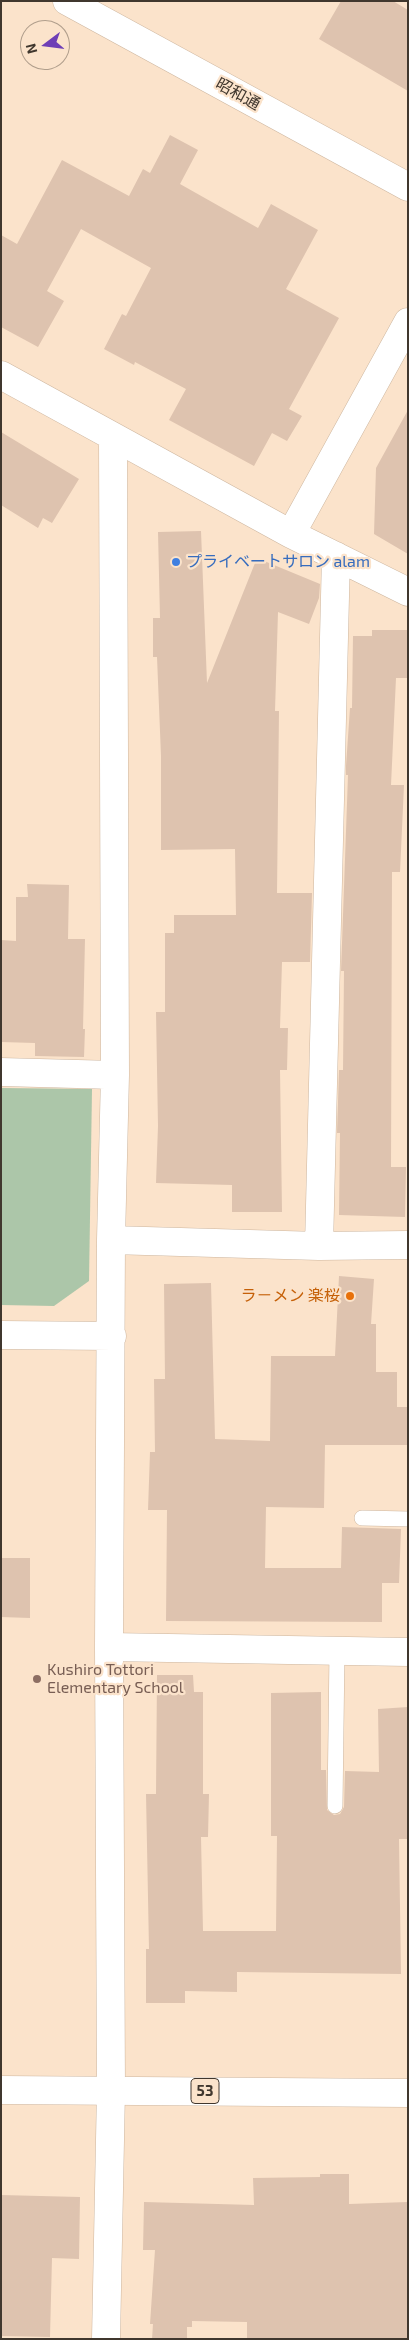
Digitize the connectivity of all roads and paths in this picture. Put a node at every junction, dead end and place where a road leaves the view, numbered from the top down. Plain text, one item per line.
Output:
1 (67, 1) edge
2 (408, 188) edge
3 (408, 322) edge
4 (1, 375) edge
5 (113, 437) junction
6 (291, 534) junction
7 (336, 556) junction
8 (408, 592) edge
9 (1, 1072) edge
10 (115, 1075) junction
11 (112, 1240) junction
12 (408, 1245) edge
13 (319, 1246) junction
14 (1, 1335) edge
15 (112, 1336) junction
16 (362, 1518) dead end
17 (408, 1519) edge
18 (109, 1647) junction
19 (337, 1651) junction
20 (408, 1652) edge
21 (335, 1806) dead end
22 (1, 2090) edge
23 (111, 2090) junction
24 (408, 2093) edge
25 (106, 2339) edge

1 - 2 street, 昭和通
3 - 6 street
4 - 5 street
5 - 6 street
5 - 10 street
6 - 7 street
7 - 8 street
7 - 13 street
9 - 10 street
10 - 11 street
11 - 13 street
11 - 15 street
12 - 13 street
14 - 15 street
15 - 18 street
16 - 17 lane
18 - 19 street
18 - 23 street
19 - 20 street
19 - 21 lane
22 - 23 street, 53
23 - 24 street, 53
23 - 25 street

